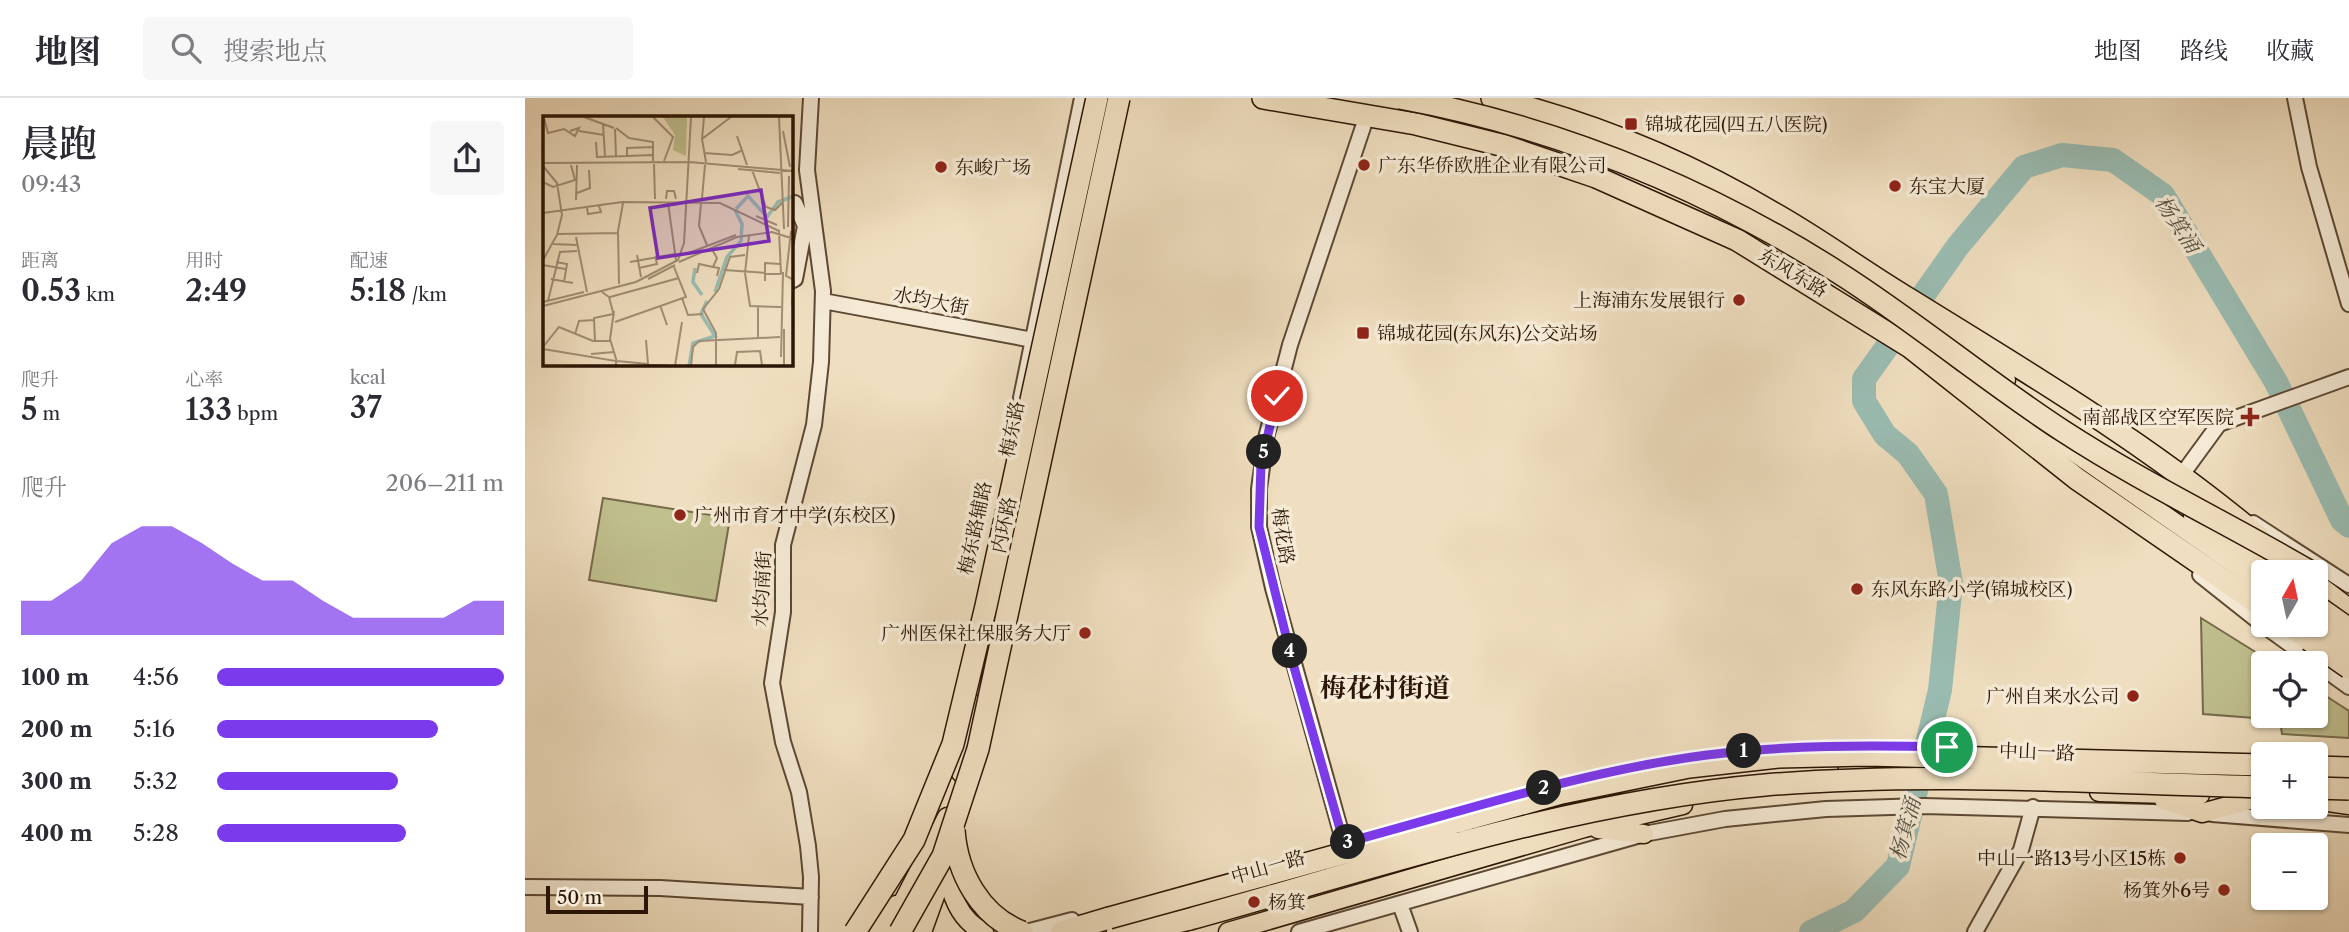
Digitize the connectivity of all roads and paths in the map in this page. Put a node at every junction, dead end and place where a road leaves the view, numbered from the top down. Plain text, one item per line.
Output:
1 (811, 98) edge
2 (1081, 98) edge
3 (1093, 98) edge
4 (1111, 98) edge
5 (1119, 98) edge
6 (1129, 98) edge
7 (1263, 98) edge
8 (1400, 98) edge
9 (1492, 98) edge
10 (2295, 98) edge
11 (1367, 115) junction
12 (793, 202) edge
13 (813, 206) junction
14 (793, 280) edge
15 (823, 301) junction
16 (1913, 303) junction
17 (2349, 304) edge
18 (1033, 340) junction
19 (1910, 347) junction
20 (2349, 377) edge
21 (2181, 476) junction
22 (2207, 495) junction
23 (1001, 498) junction
24 (1020, 501) junction
25 (2120, 510) junction
26 (2256, 560) edge
27 (2286, 560) edge
28 (2288, 560) edge
29 (2251, 576) edge
30 (2349, 585) edge
31 (2328, 589) edge
32 (1011, 593) junction
33 (2328, 594) edge
34 (2251, 599) edge
35 (986, 606) junction
36 (2328, 606) edge
37 (2349, 611) edge
38 (2251, 615) edge
39 (2328, 632) edge
40 (2280, 637) edge
41 (2318, 637) edge
42 (2326, 637) edge
43 (2349, 647) edge
44 (2349, 668) edge
45 (2349, 687) edge
46 (2169, 754) junction
47 (2251, 756) edge
48 (2328, 757) edge
49 (2349, 758) edge
50 (2251, 765) edge
51 (2328, 767) edge
52 (2349, 768) edge
53 (1623, 770) junction
54 (2169, 778) junction
55 (1908, 779) junction
56 (1927, 788) junction
57 (2328, 788) edge
58 (2251, 789) edge
59 (2349, 790) edge
60 (2251, 791) edge
61 (2251, 791) edge
62 (2147, 794) junction
63 (2251, 795) edge
64 (2328, 796) edge
65 (1592, 799) junction
66 (2349, 799) edge
67 (2328, 802) edge
68 (2349, 805) edge
69 (2033, 807) junction
70 (2202, 813) junction
71 (2349, 825) edge
72 (1584, 828) junction
73 (1644, 834) junction
74 (1344, 843) junction
75 (1403, 850) junction
76 (1376, 858) junction
77 (947, 863) junction
78 (1329, 871) junction
79 (1426, 875) junction
80 (914, 883) junction
81 (525, 887) edge
82 (811, 897) junction
83 (1400, 904) junction
84 (1284, 916) junction
85 (1189, 919) junction
86 (985, 931) edge
87 (810, 932) edge
88 (855, 932) edge
89 (874, 932) edge
90 (892, 932) edge
91 (900, 932) edge
92 (922, 932) edge
93 (1024, 932) edge
94 (1062, 932) edge
95 (1116, 932) edge
96 (1134, 932) edge
97 (1146, 932) edge
98 (1228, 932) edge
99 (1299, 932) edge
100 (1410, 932) edge
101 (1975, 932) edge

1 - 13 street, 水均南街
2 - 18 street, 梅东路辅路
3 - 24 main road, 梅东路
3 - 35 highway, 内环路, bridge
4 - 32 main road, 梅东路
5 - 91 highway, 内环路, bridge
6 - 32 street
7 - 11 highway, 东风东路
8 - 28 highway, bridge
9 - 16 highway
10 - 17 street
11 - 19 highway, 东风东路
11 - 74 street, 梅花路
12 - 13 street
12 - 14 street
13 - 15 street, 水均南街
15 - 18 street, 水均大街
15 - 82 street, 水均南街
16 - 21 highway
16 - 26 main road
18 - 23 street, 梅东路辅路
19 - 25 highway
19 - 29 main road, 东风东路
20 - 21 street
21 - 22 highway
22 - 27 highway
22 - 30 street
23 - 24 street
23 - 80 street, 梅东路辅路
24 - 80 main road, 梅东路
25 - 34 highway
25 - 38 street
31 - 37 highway
32 - 77 main road, 梅东路
33 - 37 highway
35 - 88 highway, 内环路, bridge
35 - 93 highway, bridge
36 - 37 main road, bridge
37 - 39 street
40 - 45 street
41 - 44 highway, bridge
42 - 43 main road, bridge
46 - 47 street
46 - 53 street
46 - 54 main road
48 - 49 street
50 - 94 highway, bridge
51 - 52 highway
53 - 65 main road
53 - 74 street
54 - 56 main road, 中山一路
54 - 58 main road, 中山一路
55 - 56 main road, 中山一路
55 - 65 main road, 中山一路
55 - 72 main road, 中山一路
56 - 62 main road, 中山一路
56 - 69 street
56 - 73 street
57 - 59 highway, bridge
60 - 62 main road, 中山一路
61 - 85 highway, bridge
62 - 70 main road
63 - 70 main road
64 - 66 highway
65 - 75 main road, 中山一路
67 - 68 main road
69 - 70 street
69 - 101 street
70 - 71 street
72 - 73 main road
72 - 79 main road, 中山一路
73 - 83 street
74 - 75 main road
74 - 76 street
74 - 78 street
74 - 93 street
75 - 76 main road, 中山一路
76 - 78 main road, 中山一路
76 - 79 street
77 - 86 main road
77 - 92 main road, 梅东路
78 - 84 street
78 - 95 main road, 中山一路
79 - 84 main road, 中山一路
80 - 89 main road
80 - 90 main road
81 - 82 street
82 - 87 street, 水均南街
83 - 99 street
83 - 100 street
84 - 98 main road, 中山一路
85 - 96 highway
85 - 97 highway

